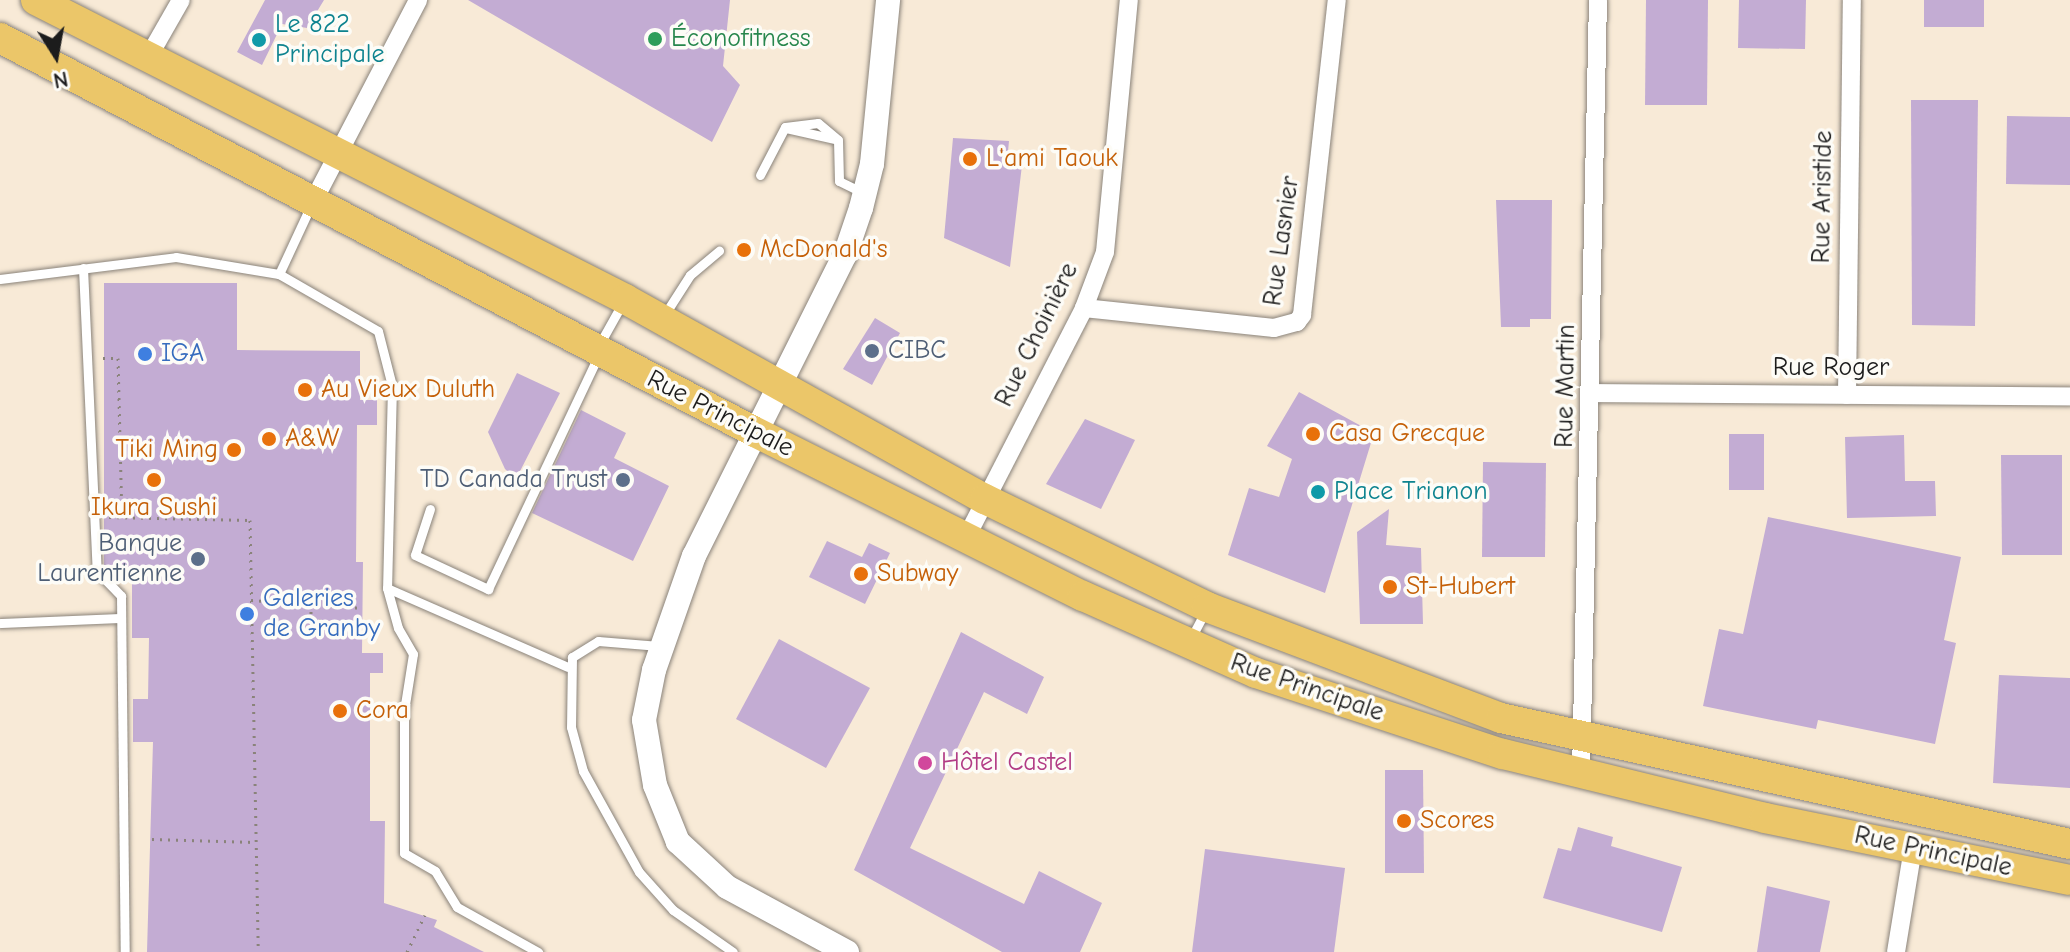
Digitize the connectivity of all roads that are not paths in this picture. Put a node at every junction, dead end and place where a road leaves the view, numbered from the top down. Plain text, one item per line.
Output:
1 (36, 0) edge
2 (181, 0) edge
3 (418, 0) edge
4 (888, 0) edge
5 (1129, 0) edge
6 (1337, 0) edge
7 (1598, 0) edge
8 (1852, 0) edge
9 (0, 38) edge
10 (149, 56) junction
11 (339, 154) junction
12 (760, 175) dead end
13 (865, 193) junction
14 (313, 202) junction
15 (719, 251) dead end
16 (83, 268) junction
17 (279, 274) junction
18 (0, 279) edge
19 (625, 299) junction
20 (1084, 308) junction
21 (662, 319) junction
22 (598, 351) junction
23 (780, 385) junction
24 (1592, 393) junction
25 (1847, 395) junction
26 (2070, 396) edge
27 (755, 432) junction
28 (985, 499) junction
29 (430, 509) dead end
30 (966, 538) junction
31 (387, 588) junction
32 (1207, 607) junction
33 (121, 618) junction
34 (0, 623) edge
35 (1188, 643) junction
36 (662, 647) junction
37 (568, 667) junction
38 (1585, 737) junction
39 (1581, 773) junction
40 (2070, 844) edge
41 (1913, 848) junction
42 (2070, 880) edge
43 (125, 952) edge
44 (538, 952) edge
45 (733, 952) edge
46 (847, 952) edge
47 (1896, 952) edge

1 - 10 main road, Rue Principale
2 - 10 street
3 - 11 street
4 - 13 street
5 - 20 street, Rue Choinière
6 - 20 street, Rue Lasnier
7 - 24 street, Rue Martin
8 - 25 street, Rue Aristide
9 - 14 main road, Rue Principale
10 - 11 main road, Rue Principale
11 - 14 street
11 - 19 main road, Rue Principale
12 - 13 lane
13 - 23 street
14 - 17 lane
14 - 22 main road, Rue Principale
15 - 21 lane
16 - 17 lane
16 - 18 lane
16 - 33 lane
17 - 31 lane
19 - 21 main road, Rue Principale
19 - 22 lane
20 - 28 street, Rue Choinière
21 - 23 main road, Rue Principale
22 - 27 main road, Rue Principale
22 - 29 lane
23 - 27 street
23 - 28 main road, Rue Principale
24 - 25 street, Rue Roger
24 - 38 street, Rue Martin
25 - 26 street, Rue Roger
27 - 30 main road, Rue Principale
27 - 36 street
28 - 30 street, Rue Choinière
28 - 32 main road, Rue Principale
30 - 35 main road, Rue Principale
31 - 37 lane
31 - 44 lane
32 - 35 lane
32 - 38 main road, Rue Principale
33 - 34 lane
33 - 43 lane
35 - 39 main road, Rue Principale
36 - 37 lane
36 - 46 street
37 - 45 lane
38 - 39 street, Rue Martin
38 - 40 main road, Rue Principale
39 - 41 main road, Rue Principale
41 - 42 main road, Rue Principale
41 - 47 street

